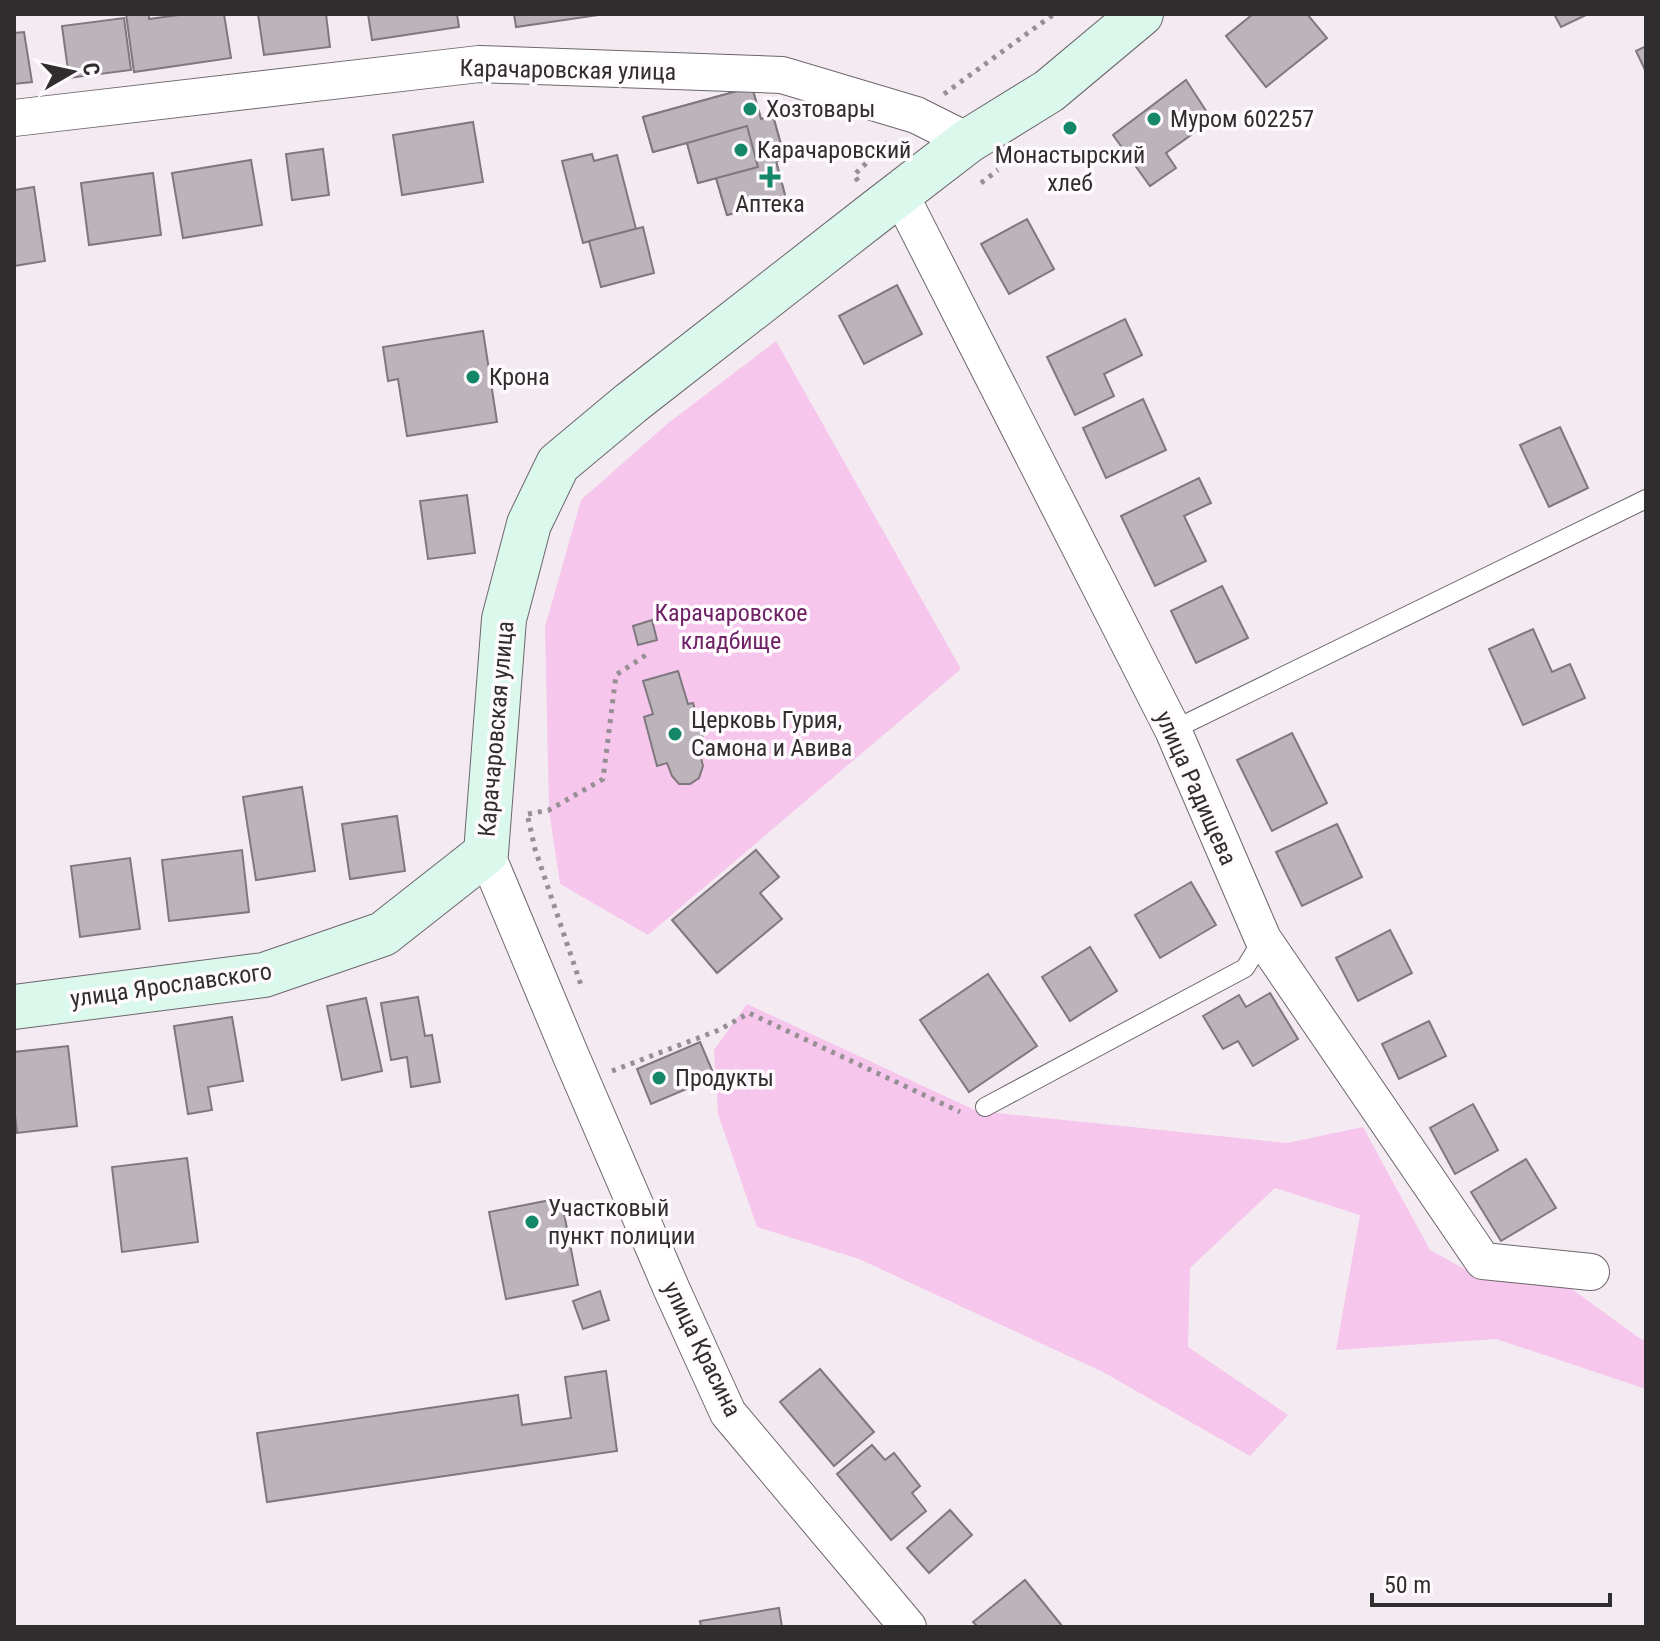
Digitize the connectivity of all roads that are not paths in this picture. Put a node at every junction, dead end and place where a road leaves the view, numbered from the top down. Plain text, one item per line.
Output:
1 (1141, 14) edge
2 (14, 118) edge
3 (968, 141) junction
4 (900, 194) junction
5 (1646, 499) edge
6 (1173, 730) junction
7 (486, 853) junction
8 (1263, 939) junction
9 (14, 1007) edge
10 (985, 1107) road end
11 (1591, 1272) dead end
12 (908, 1627) edge

1 - 3 street, Карачаровская улица
2 - 3 street, Карачаровская улица
3 - 4 street, Карачаровская улица
4 - 6 street, улица Радищева
4 - 7 street, Карачаровская улица
5 - 6 lane
6 - 8 street, улица Радищева
7 - 9 street, улица Ярославского
7 - 12 street, улица Красина
8 - 10 lane
8 - 11 street, улица Радищева

